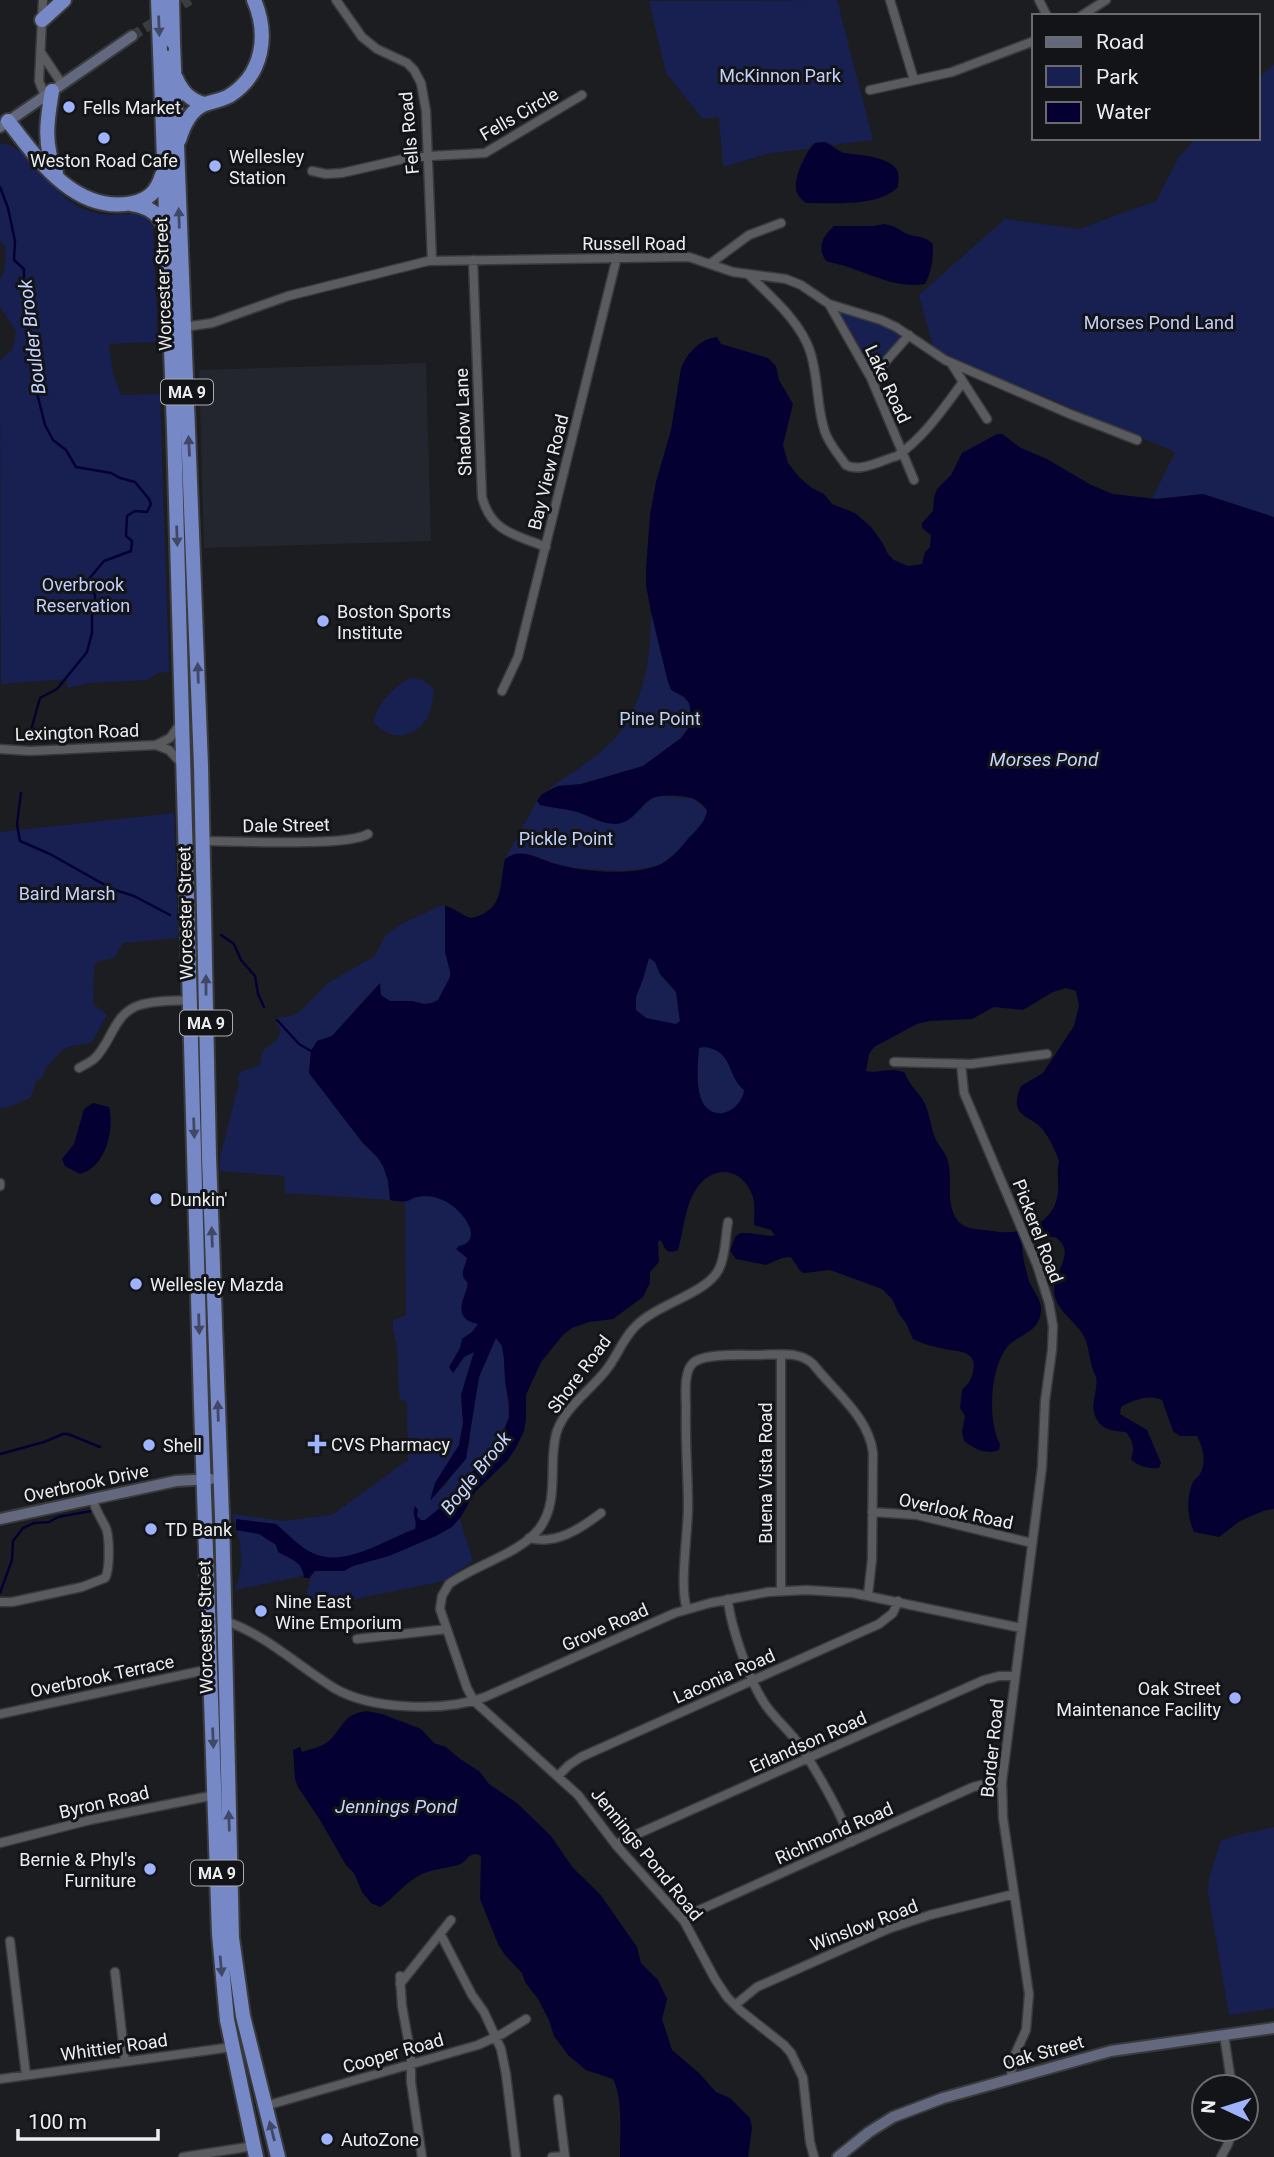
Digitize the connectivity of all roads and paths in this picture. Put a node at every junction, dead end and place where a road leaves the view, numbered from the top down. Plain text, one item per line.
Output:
1 (43, 0) edge
2 (64, 0) edge
3 (158, 0) edge
4 (172, 0) edge
5 (254, 0) edge
6 (336, 0) edge
7 (890, 0) edge
8 (1106, 0) edge
9 (1084, 14) edge
10 (42, 20) junction
11 (132, 36) tunnel mouth
12 (1032, 42) edge
13 (41, 47) junction
14 (174, 70) junction
15 (914, 80) junction
16 (53, 90) junction
17 (870, 90) dead end
18 (582, 95) dead end
19 (204, 104) junction
20 (7, 125) edge
21 (46, 130) junction
22 (177, 148) junction
23 (428, 156) junction
24 (164, 163) junction
25 (312, 171) dead end
26 (58, 177) junction
27 (129, 204) junction
28 (781, 223) dead end
29 (166, 236) junction
30 (617, 257) junction
31 (473, 260) junction
32 (432, 261) junction
33 (711, 263) junction
34 (749, 275) junction
35 (829, 304) junction
36 (184, 327) junction
37 (909, 335) junction
38 (950, 361) junction
39 (871, 378) junction
40 (963, 382) junction
41 (987, 419) dead end
42 (1137, 440) dead end
43 (902, 452) junction
44 (915, 480) dead end
45 (546, 547) junction
46 (502, 691) dead end
47 (182, 722) junction
48 (156, 745) junction
49 (0, 749) edge
50 (183, 766) junction
51 (368, 834) dead end
52 (204, 841) junction
53 (190, 1000) junction
54 (1047, 1054) dead end
55 (894, 1062) dead end
56 (961, 1065) junction
57 (79, 1068) dead end
58 (728, 1222) dead end
59 (781, 1355) junction
60 (1044, 1415) joint
61 (203, 1479) junction
62 (221, 1479) junction
63 (93, 1499) junction
64 (872, 1512) junction
65 (601, 1513) dead end
66 (0, 1519) edge
67 (529, 1538) junction
68 (1032, 1543) junction
69 (781, 1591) junction
70 (868, 1595) junction
71 (728, 1599) junction
72 (898, 1601) junction
73 (0, 1602) edge
74 (687, 1609) junction
75 (225, 1620) junction
76 (1021, 1628) junction
77 (447, 1629) junction
78 (357, 1639) dead end
79 (211, 1670) junction
80 (1015, 1676) junction
81 (753, 1680) junction
82 (474, 1702) junction
83 (0, 1714) edge
84 (808, 1759) junction
85 (558, 1776) junction
86 (1002, 1782) junction
87 (215, 1795) junction
88 (852, 1842) junction
89 (0, 1843) edge
90 (616, 1845) junction
91 (1014, 1894) junction
92 (451, 1920) dead end
93 (684, 1921) junction
94 (441, 1935) junction
95 (10, 1941) dead end
96 (115, 1972) dead end
97 (735, 2005) junction
98 (526, 2019) dead end
99 (1274, 2028) edge
100 (1224, 2035) junction
101 (496, 2037) junction
102 (232, 2047) junction
103 (125, 2061) junction
104 (411, 2064) junction
105 (1230, 2073) edge
106 (26, 2075) junction
107 (0, 2079) edge
108 (1011, 2080) junction
109 (558, 2099) dead end
110 (265, 2106) junction
111 (255, 2152) edge
112 (565, 2156) edge
113 (183, 2157) edge
114 (278, 2157) edge
115 (422, 2157) edge
116 (516, 2157) edge
117 (552, 2157) edge
118 (814, 2157) edge
119 (838, 2157) edge

1 - 10 street
2 - 10 highway
3 -> 24 highway, Worcester Street / MA 9, bridge
4 - 14 highway, Worcester Street / MA 9, bridge
5 - 19 highway
6 - 23 street, Fells Road
7 - 15 street
8 - 9 street
10 - 13 street
11 - 16 street
12 - 15 street
13 - 16 street
13 - 16 street
14 - 19 highway
14 - 22 highway, Worcester Street / MA 9
15 - 17 street
16 - 20 street
16 - 21 highway
18 - 23 street, Fells Circle
19 - 22 highway
20 - 21 highway
20 - 26 highway
21 - 26 highway
36 -> 22 highway, Worcester Street / MA 9
23 - 25 street, Fells Circle
23 - 32 street, Fells Road
24 - 27 highway
24 - 29 highway, Worcester Street / MA 9
26 - 27 highway
27 - 29 highway
28 - 33 street
29 -> 47 highway, Worcester Street / MA 9
30 - 31 street, Russell Road
30 - 33 street, Russell Road
30 - 45 street, Bay View Road
31 - 32 street, Russell Road
31 - 45 street, Shadow Lane
32 - 36 street, Russell Road
33 - 34 street, Russell Road
34 - 35 street, Russell Road
34 - 43 street
35 - 37 street, Russell Road
35 - 39 street, Lake Road
52 -> 36 highway, Worcester Street / MA 9
37 - 38 street, Russell Road
37 - 39 street
38 - 40 street
38 - 42 street, Russell Road
39 - 43 street, Lake Road
40 - 41 street
40 - 43 street
43 - 44 street, Lake Road
45 - 46 street, Bay View Road
47 - 48 street, Lexington Road
47 - 50 highway, Worcester Street / MA 9
48 - 49 street, Lexington Road
48 - 50 street, Lexington Road
50 - 53 highway, Worcester Street / MA 9
51 - 52 street, Dale Street
62 -> 52 highway, Worcester Street / MA 9
53 - 57 street
53 -> 61 highway, Worcester Street / MA 9
54 - 56 street
55 - 56 street
56 - 60 street, Pickerel Road
58 - 67 street, Shore Road
59 - 64 street
59 - 69 street, Buena Vista Road
59 - 74 street
60 - 68 street, Border Road
61 - 62 street, Overbrook Drive
61 - 63 street, Overbrook Drive
61 - 79 highway, Worcester Street / MA 9
62 - 75 highway, Worcester Street / MA 9
63 - 66 street, Overbrook Drive
63 - 73 street
64 - 68 street, Overlook Road
64 - 70 street
65 - 67 street
67 - 77 street, Shore Road
68 - 76 street, Border Road
69 - 70 street, Grove Road
69 - 71 street, Grove Road
70 - 72 street, Grove Road
71 - 74 street, Grove Road
71 - 81 street
72 - 76 street, Grove Road
72 - 81 street, Laconia Road
74 - 82 street, Grove Road
75 - 82 street, Grove Road
110 -> 75 highway, Worcester Street / MA 9
76 - 80 street, Border Road
77 - 78 street
77 - 82 street, Shore Road
79 - 83 street, Overbrook Terrace
79 -> 87 highway, Worcester Street / MA 9
80 - 84 street, Erlandson Road
80 - 86 street, Border Road
81 - 84 street
81 - 85 street, Laconia Road
82 - 85 street, Jennings Pond Road
84 - 88 street
84 - 90 street, Erlandson Road
85 - 90 street, Jennings Pond Road
86 - 88 street, Richmond Road
86 - 91 street, Border Road
87 - 89 street, Byron Road
87 -> 102 highway, Worcester Street / MA 9
88 - 93 street, Richmond Road
90 - 93 street, Jennings Pond Road
91 - 97 street, Winslow Road
91 - 108 street, Border Road
92 - 94 street
93 - 97 street, Jennings Pond Road
94 - 101 street
94 - 104 street
95 - 106 street
96 - 103 street
97 - 118 street, Jennings Pond Road
98 - 101 street, Cooper Road
99 - 100 street, Oak Street
100 - 105 street
100 - 108 street, Oak Street
101 - 104 street, Cooper Road
101 - 116 street
102 - 103 street, Whittier Road
102 - 111 highway, Worcester Street / MA 9
103 - 106 street, Whittier Road
104 - 110 street, Cooper Road
104 - 115 street
106 - 107 street, Whittier Road
108 - 119 street, Oak Street
109 - 112 street
114 -> 110 highway, Worcester Street / MA 9
111 - 113 street
112 - 117 street

